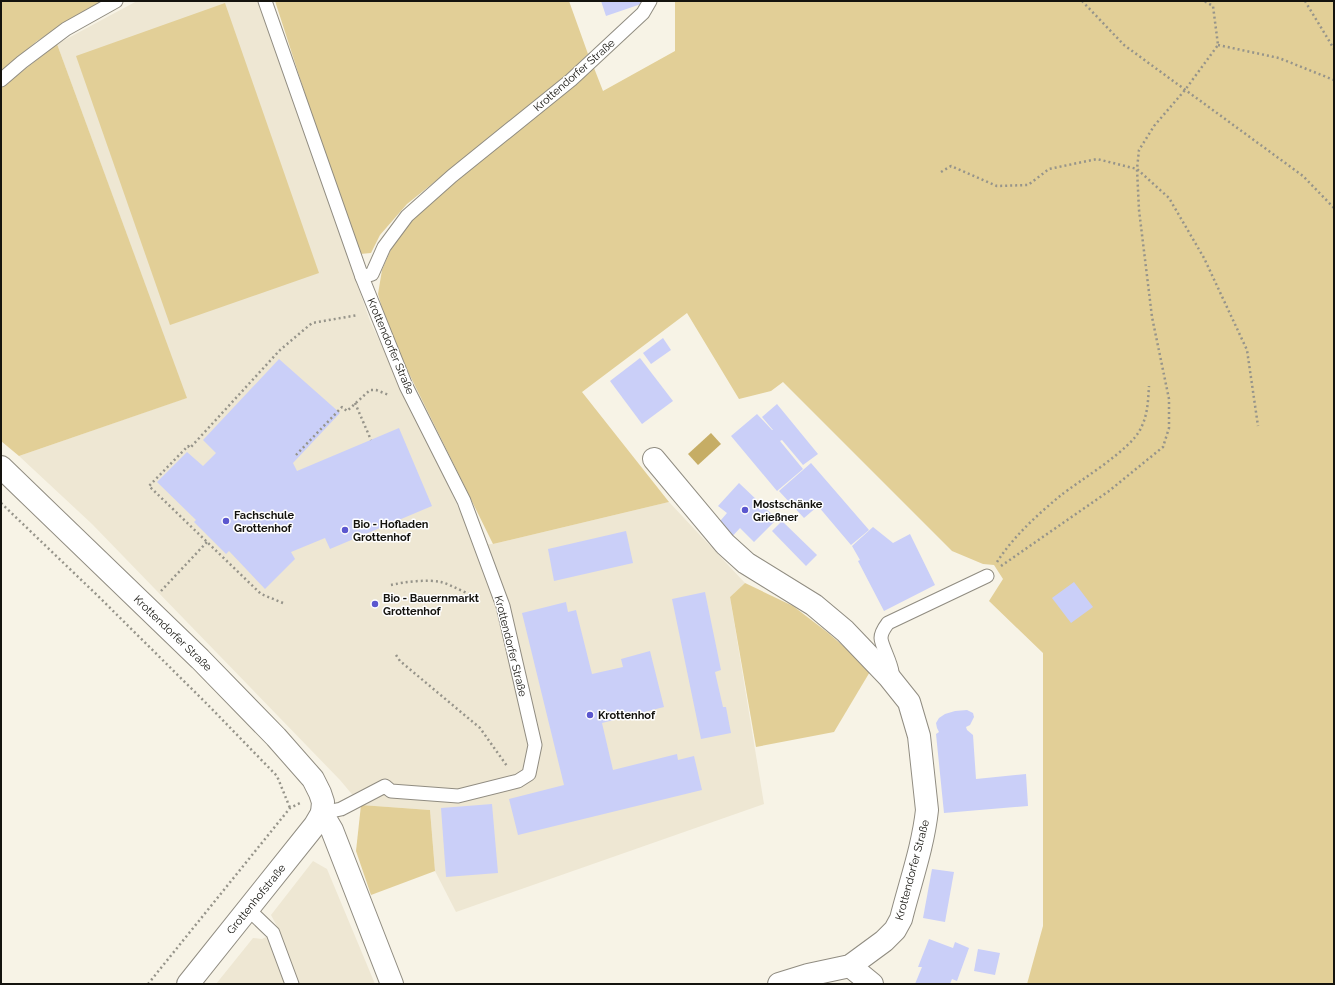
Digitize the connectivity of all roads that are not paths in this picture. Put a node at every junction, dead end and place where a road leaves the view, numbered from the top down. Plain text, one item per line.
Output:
1 (116, 1) edge
2 (265, 1) edge
3 (650, 1) edge
4 (1, 80) edge
5 (362, 277) junction
6 (654, 459) dead end
7 (1, 467) edge
8 (987, 576) road end
9 (889, 677) junction
10 (322, 813) junction
11 (248, 909) junction
12 (850, 966) junction
13 (188, 984) edge
14 (292, 984) edge
15 (392, 984) edge
16 (779, 984) edge
17 (872, 984) edge

1 - 4 lane
2 - 5 lane, Krottendorfer Straße
3 - 5 lane, Krottendorfer Straße
5 - 10 lane, Krottendorfer Straße
6 - 9 street, Krottendorfer Straße
7 - 10 street, Krottendorfer Straße
8 - 9 lane
9 - 12 street, Krottendorfer Straße
10 - 11 street, Grottenhofstraße
10 - 15 street, Krottendorfer Straße
11 - 13 street, Grottenhofstraße
11 - 14 lane
12 - 16 street
12 - 17 street

